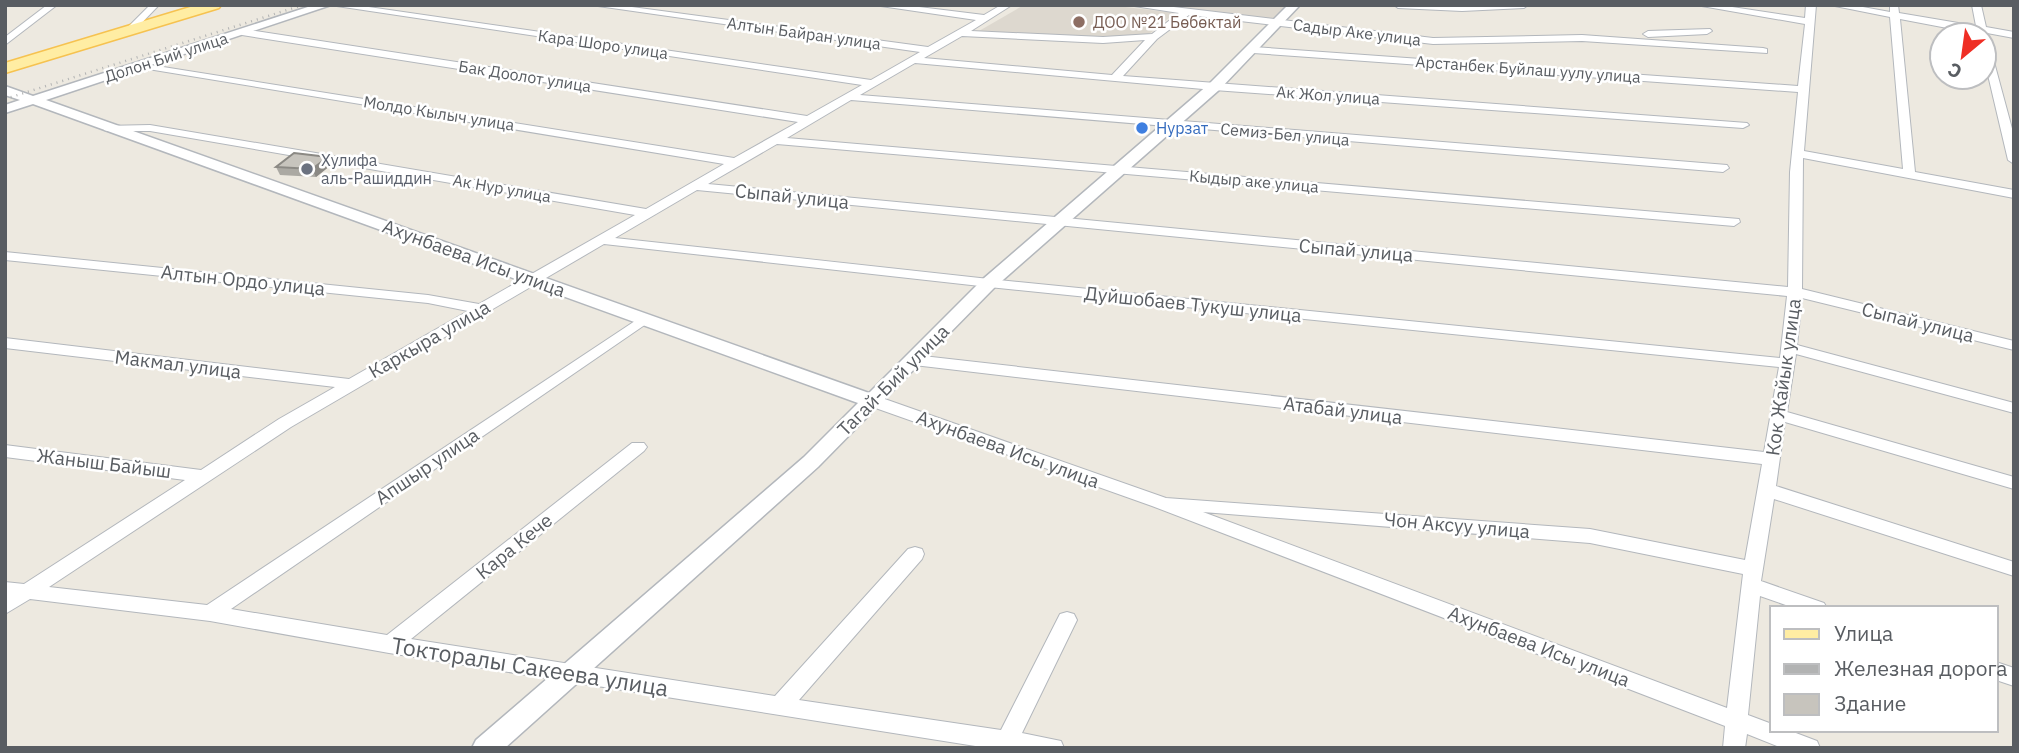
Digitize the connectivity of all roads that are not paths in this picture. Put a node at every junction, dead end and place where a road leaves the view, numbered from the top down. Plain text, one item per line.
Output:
1 (52, 5) edge
2 (155, 5) edge
3 (214, 5) edge
4 (326, 5) edge
5 (334, 5) edge
6 (595, 5) edge
7 (878, 5) edge
8 (1008, 5) edge
9 (1132, 5) edge
10 (1295, 5) edge
11 (1398, 5) edge
12 (1524, 5) edge
13 (1700, 5) edge
14 (1764, 5) edge
15 (1811, 5) edge
16 (1834, 5) edge
17 (1895, 10) edge
18 (1749, 11) junction
19 (1187, 12) junction
20 (986, 18) junction
21 (1935, 21) edge
22 (1810, 22) junction
23 (1280, 23) junction
24 (129, 31) junction
25 (1707, 31) dead end
26 (242, 33) junction
27 (961, 33) junction
28 (1154, 37) junction
29 (1582, 38) junction
30 (5, 42) edge
31 (930, 50) junction
32 (1252, 50) junction
33 (1763, 51) dead end
34 (913, 60) junction
35 (142, 65) junction
36 (5, 68) edge
37 (1115, 78) junction
38 (872, 83) junction
39 (1214, 87) junction
40 (1803, 89) junction
41 (5, 90) edge
42 (1997, 91) edge
43 (848, 97) junction
44 (31, 100) junction
45 (5, 109) edge
46 (808, 120) junction
47 (1172, 124) junction
48 (1743, 125) dead end
49 (108, 128) junction
50 (774, 140) junction
51 (1797, 153) junction
52 (2014, 160) edge
53 (735, 162) junction
54 (1723, 168) dead end
55 (1119, 170) junction
56 (1909, 174) junction
57 (694, 186) junction
58 (2014, 194) edge
59 (647, 213) junction
60 (1058, 222) junction
61 (1734, 222) dead end
62 (600, 240) junction
63 (5, 256) edge
64 (533, 279) junction
65 (989, 283) junction
66 (1795, 292) junction
67 (481, 309) junction
68 (644, 319) junction
69 (5, 343) edge
70 (2014, 346) edge
71 (1788, 355) junction
72 (914, 360) junction
73 (350, 384) junction
74 (873, 401) junction
75 (2014, 408) edge
76 (1779, 415) junction
77 (638, 447) dead end
78 (5, 451) edge
79 (1772, 459) junction
80 (202, 476) junction
81 (2014, 483) edge
82 (1766, 491) junction
83 (1158, 502) junction
84 (915, 554) dead end
85 (2014, 569) edge
86 (1752, 577) junction
87 (15, 591) edge
88 (5, 606) edge
89 (1814, 606) edge
90 (210, 613) junction
91 (1067, 620) dead end
92 (389, 645) junction
93 (571, 674) junction
94 (780, 706) junction
95 (1737, 721) junction
96 (1007, 741) junction
97 (486, 748) edge
98 (1054, 748) edge
99 (1734, 748) edge
100 (1809, 748) edge

1 - 30 street
2 - 24 street
3 - 24 main road
4 - 26 street, Долон Бий улица
5 - 38 street, Кара Шоро улица
6 - 31 street, Алтын Байран улица
7 - 20 street
8 - 20 street, Каркыра улица
9 - 19 street, Садыр Аке улица
10 - 23 street, Тагай-Бий улица
11 - 12 street
13 - 18 street
14 - 18 street
15 - 22 street, Кок Жайык улица
16 - 17 street
17 - 21 street
17 - 56 street
18 - 22 street
19 - 23 street, Садыр Аке улица
19 - 28 street
20 - 27 street, Каркыра улица
22 - 40 street, Кок Жайык улица
23 - 29 street, Садыр Аке улица
23 - 32 street, Тагай-Бий улица
24 - 36 main road
25 - 29 street, Садыр Аке улица
26 - 35 street, Долон Бий улица
26 - 46 street, Бак Доолот улица
27 - 28 street
27 - 31 street, Каркыра улица
28 - 37 street
29 - 33 street, Садыр Аке улица
31 - 34 street, Каркыра улица
32 - 39 street, Тагай-Бий улица
32 - 40 street, Арстанбек Буйлаш уулу улица
34 - 37 street, Ак Жол улица
34 - 38 street, Каркыра улица
35 - 44 street, Долон Бий улица
35 - 53 street, Молдо Кылыч улица
37 - 39 street, Ак Жол улица
38 - 43 street, Каркыра улица
39 - 47 street, Тагай-Бий улица
39 - 48 street, Ак Жол улица
40 - 51 street, Кок Жайык улица
41 - 44 street, Ахунбаева Исы улица
42 - 52 street
43 - 46 street, Каркыра улица
43 - 47 street, Семиз-Бел улица
44 - 45 street, Долон Бий улица
44 - 49 street, Ахунбаева Исы улица
46 - 50 street, Каркыра улица
47 - 54 street, Семиз-Бел улица
47 - 55 street, Тагай-Бий улица
49 - 59 street, Ак Нур улица
49 - 64 street, Ахунбаева Исы улица
50 - 53 street, Каркыра улица
50 - 55 street, Кыдыр аке улица
51 - 56 street
51 - 66 street, Кок Жайык улица
53 - 57 street, Каркыра улица
55 - 60 street, Тагай-Бий улица
55 - 61 street, Кыдыр аке улица
56 - 58 street
57 - 59 street, Каркыра улица
57 - 60 street, Сыпай улица
59 - 62 street, Каркыра улица
60 - 65 street, Тагай-Бий улица
60 - 66 street, Сыпай улица
62 - 64 street, Каркыра улица
62 - 65 street, Дуйшобаев Тукуш улица
63 - 67 street, Алтын Ордо улица
64 - 67 street, Каркыра улица
64 - 68 street, Ахунбаева Исы улица
65 - 71 street, Дуйшобаев Тукуш улица
65 - 72 street, Тагай-Бий улица
66 - 70 street, Сыпай улица
66 - 71 street, Кок Жайык улица
67 - 73 street, Каркыра улица
68 - 74 street, Ахунбаева Исы улица
68 - 90 street, Апшыр улица
69 - 73 street, Макмал улица
71 - 75 street, Дуйшобаев Тукуш улица
71 - 76 street, Кок Жайык улица
72 - 74 street, Тагай-Бий улица
72 - 79 street, Атабай улица
73 - 80 street, Каркыра улица
74 - 83 street, Ахунбаева Исы улица
74 - 93 street, Тагай-Бий улица
76 - 79 street, Кок Жайык улица
76 - 81 street
77 - 92 street, Кара Кече
78 - 80 street, Жаныш Байыш
79 - 82 street, Кок Жайык улица
80 - 87 street, Каркыра улица
82 - 85 street
82 - 86 street, Кок Жайык улица
83 - 86 street, Чон Аксуу улица
83 - 95 street, Ахунбаева Исы улица
84 - 94 street
86 - 89 street, Чон Аксуу улица
86 - 95 street, Кок Жайык улица
87 - 88 street, Каркыра улица
87 - 90 street, Токторалы Сакеева улица
90 - 92 street, Токторалы Сакеева улица
91 - 96 street
92 - 93 street, Токторалы Сакеева улица
93 - 94 street, Токторалы Сакеева улица
93 - 97 street, Тагай-Бий улица
94 - 96 street, Токторалы Сакеева улица
95 - 99 street, Кок Жайык улица
95 - 100 street, Ахунбаева Исы улица
96 - 98 street, Токторалы Сакеева улица

